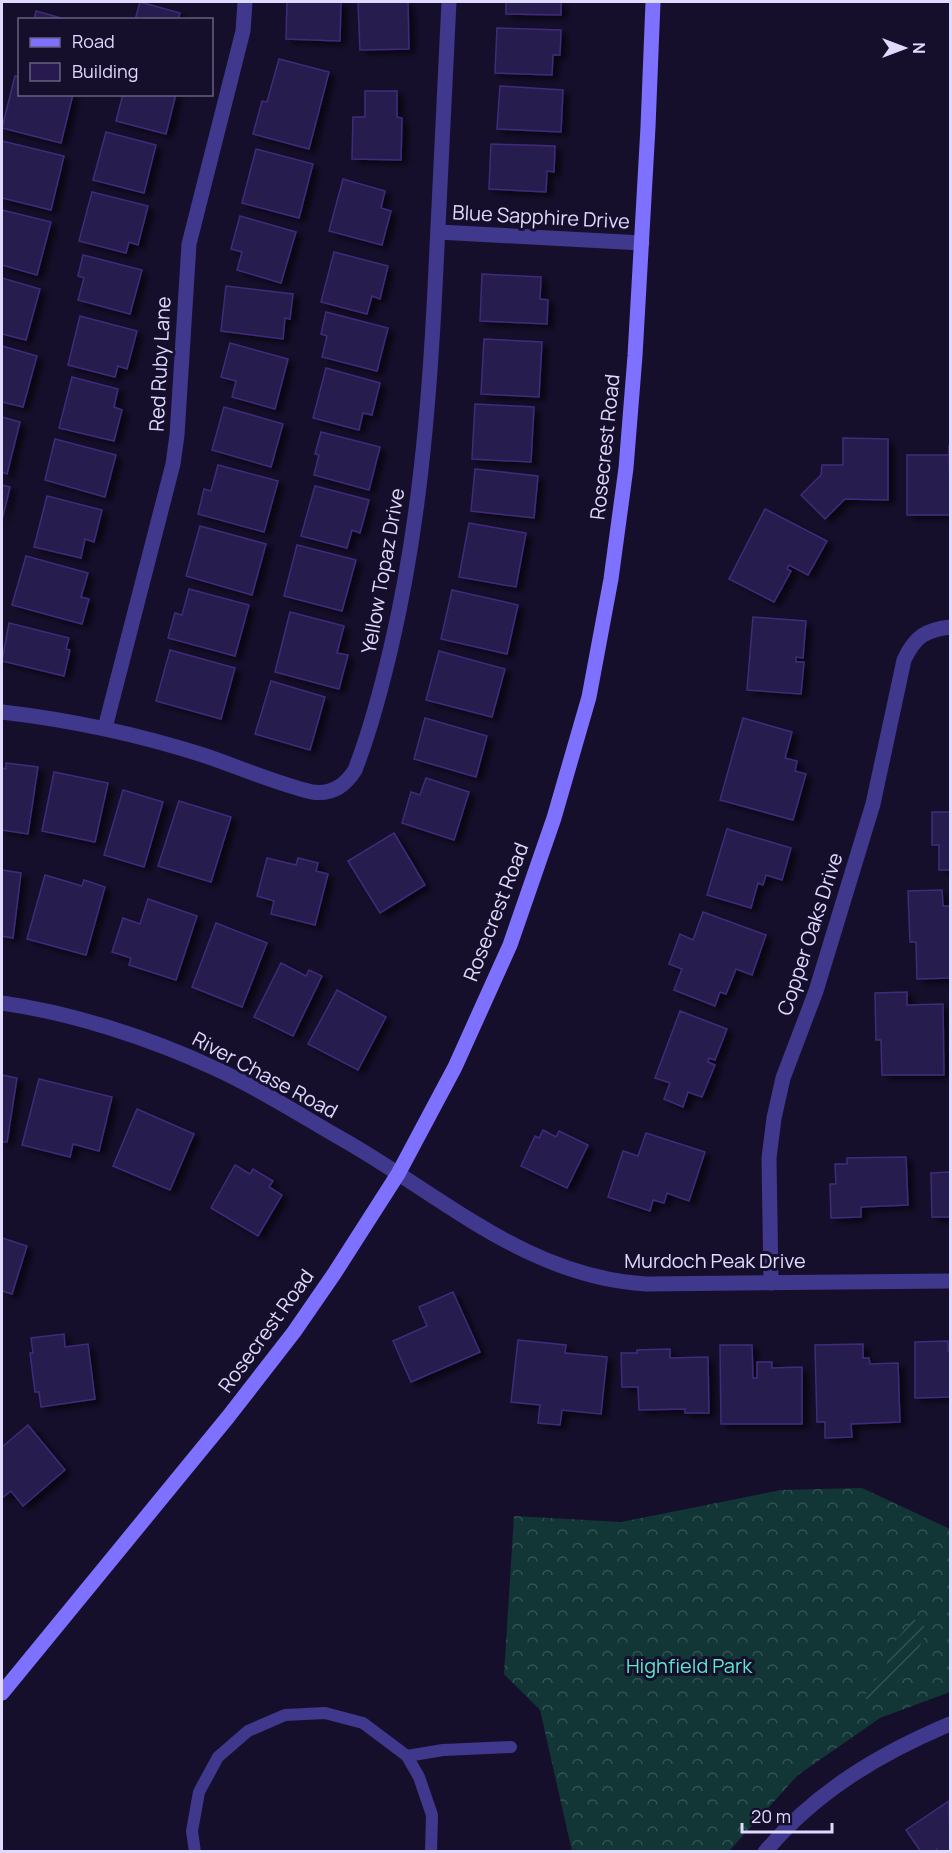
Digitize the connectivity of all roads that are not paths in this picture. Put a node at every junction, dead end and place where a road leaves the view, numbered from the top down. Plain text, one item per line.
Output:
1 (245, 2) edge
2 (449, 2) edge
3 (652, 2) edge
4 (438, 232) junction
5 (642, 243) junction
6 (951, 627) edge
7 (2, 712) edge
8 (105, 728) junction
9 (2, 1003) edge
10 (398, 1174) junction
11 (951, 1281) edge
12 (771, 1283) junction
13 (2, 1693) edge
14 (951, 1724) edge
15 (511, 1747) dead end
16 (407, 1756) junction
17 (195, 1851) edge
18 (431, 1851) edge
19 (765, 1851) edge

1 - 8 street, Red Ruby Lane
2 - 4 street, Yellow Topaz Drive
3 - 5 main road, Rosecrest Road
4 - 5 street, Blue Sapphire Drive
4 - 8 street, Yellow Topaz Drive
5 - 10 main road, Rosecrest Road
6 - 12 street, Copper Oaks Drive
7 - 8 street, Yellow Topaz Drive
9 - 10 street, River Chase Road
10 - 12 street, Murdoch Peak Drive
10 - 13 main road, Rosecrest Road
11 - 12 street, Murdoch Peak Drive
14 - 19 street
15 - 16 lane
16 - 17 lane
16 - 18 lane

